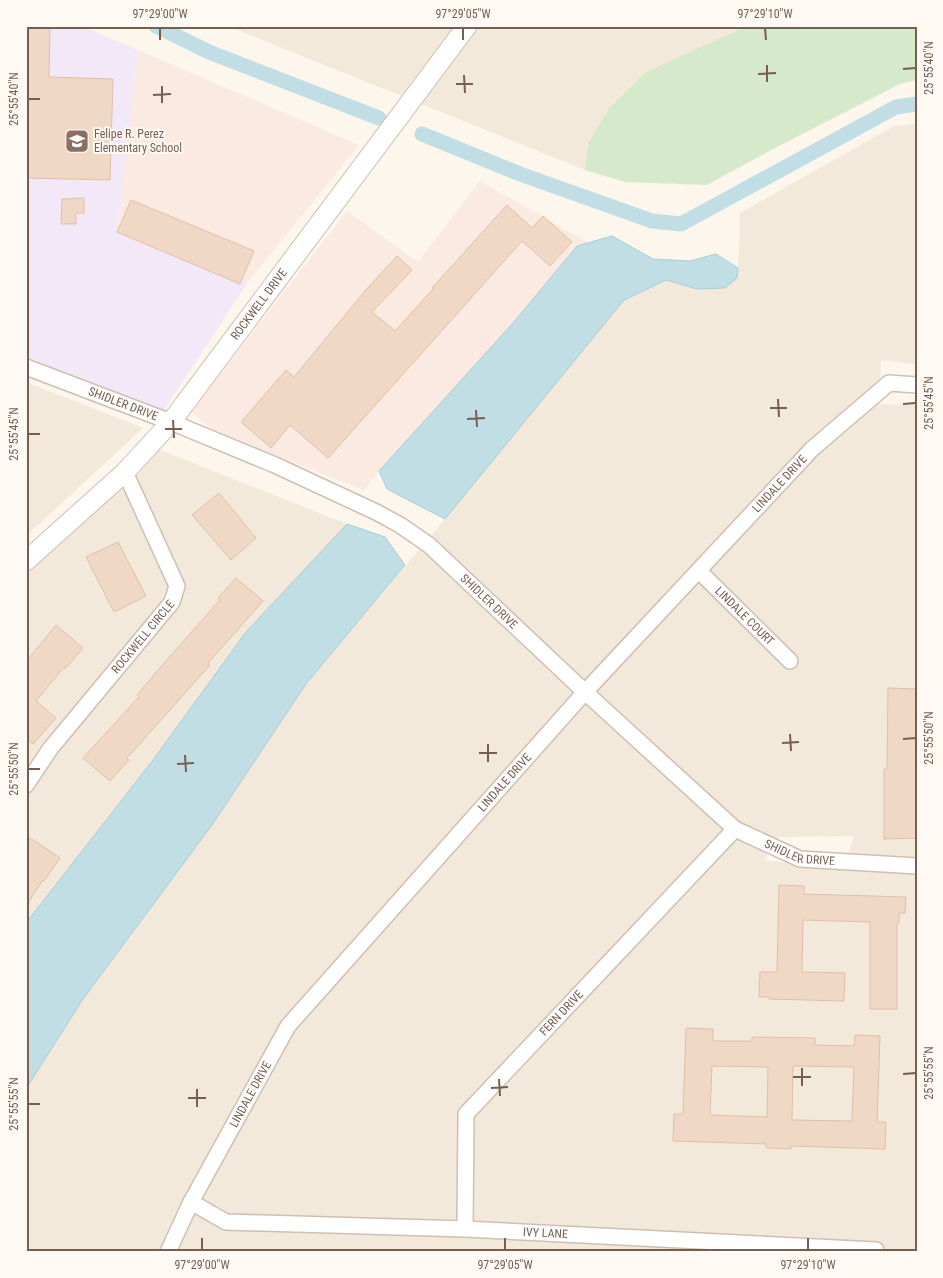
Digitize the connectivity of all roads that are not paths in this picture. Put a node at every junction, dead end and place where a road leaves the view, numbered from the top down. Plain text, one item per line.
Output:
1 (467, 26) edge
2 (26, 368) edge
3 (917, 385) edge
4 (171, 422) junction
5 (125, 472) junction
6 (26, 561) edge
7 (699, 571) junction
8 (790, 661) dead end
9 (585, 692) junction
10 (26, 784) edge
11 (735, 829) junction
12 (917, 866) edge
13 (190, 1202) junction
14 (465, 1229) junction
15 (876, 1250) dead end
16 (168, 1252) edge

1 - 4 street, ROCKWELL DRIVE
2 - 4 street, SHIDLER DRIVE
3 - 7 street, LINDALE DRIVE
4 - 5 street, ROCKWELL DRIVE
4 - 9 street, SHIDLER DRIVE
5 - 6 street, ROCKWELL DRIVE
5 - 10 street, ROCKWELL CIRCLE
7 - 8 street, LINDALE COURT
7 - 9 street, LINDALE DRIVE
9 - 11 street, SHIDLER DRIVE
9 - 13 street, LINDALE DRIVE
11 - 12 street, SHIDLER DRIVE
11 - 14 street, FERN DRIVE
13 - 14 street, IVY LANE
13 - 16 street, LINDALE DRIVE
14 - 15 street, IVY LANE

